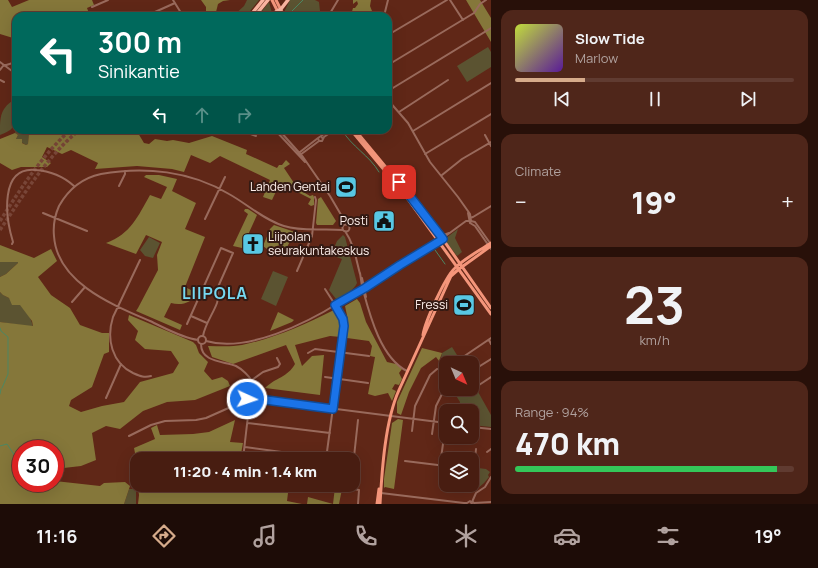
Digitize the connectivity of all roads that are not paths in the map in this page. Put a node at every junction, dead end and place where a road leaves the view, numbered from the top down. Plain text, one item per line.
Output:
1 (108, 0) edge
2 (173, 0) edge
3 (262, 0) edge
4 (268, 0) edge
5 (288, 0) edge
6 (338, 0) edge
7 (388, 0) edge
8 (447, 0) edge
9 (450, 0) edge
10 (486, 0) edge
11 (274, 1) edge
12 (175, 3) junction
13 (92, 7) dead end
14 (279, 10) junction
15 (155, 12) edge
16 (181, 12) edge
17 (254, 12) edge
18 (255, 12) edge
19 (276, 12) edge
20 (332, 12) edge
21 (385, 12) edge
22 (463, 20) junction
23 (491, 28) edge
24 (392, 33) edge
25 (0, 62) edge
26 (12, 63) edge
27 (392, 63) edge
28 (5, 66) junction
29 (0, 70) edge
30 (12, 71) edge
31 (0, 80) edge
32 (448, 80) dead end
33 (4, 82) dead end
34 (491, 83) edge
35 (392, 89) edge
36 (392, 104) edge
37 (399, 112) junction
38 (491, 114) edge
39 (413, 131) junction
40 (251, 134) edge
41 (279, 134) edge
42 (282, 134) edge
43 (326, 134) edge
44 (328, 134) edge
45 (354, 134) edge
46 (358, 134) edge
47 (256, 136) dead end
48 (485, 136) dead end
49 (318, 138) junction
50 (322, 138) junction
51 (320, 141) junction
52 (490, 142) edge
53 (491, 146) edge
54 (299, 154) junction
55 (425, 154) junction
56 (125, 171) junction
57 (442, 175) junction
58 (11, 176) dead end
59 (224, 177) dead end
60 (74, 186) junction
61 (119, 186) dead end
62 (219, 188) junction
63 (4, 197) dead end
64 (315, 197) dead end
65 (491, 206) edge
66 (43, 213) dead end
67 (55, 218) junction
68 (342, 218) junction
69 (205, 219) dead end
70 (470, 220) junction
71 (347, 225) junction
72 (344, 229) junction
73 (313, 230) junction
74 (349, 230) junction
75 (87, 231) dead end
76 (349, 237) junction
77 (442, 237) junction
78 (438, 240) junction
79 (12, 244) dead end
80 (490, 245) edge
81 (140, 260) dead end
82 (459, 266) junction
83 (298, 271) dead end
84 (376, 280) junction
85 (363, 286) junction
86 (85, 287) junction
87 (326, 289) dead end
88 (364, 289) junction
89 (346, 298) junction
90 (72, 302) dead end
91 (335, 305) junction
92 (118, 307) junction
93 (491, 308) edge
94 (491, 314) edge
95 (191, 316) junction
96 (207, 323) junction
97 (187, 324) dead end
98 (203, 336) junction
99 (490, 339) edge
100 (198, 340) junction
101 (206, 341) junction
102 (201, 344) junction
103 (491, 344) edge
104 (341, 352) junction
105 (308, 353) dead end
106 (369, 356) dead end
107 (464, 356) edge
108 (277, 358) dead end
109 (491, 359) edge
110 (121, 364) junction
111 (479, 366) edge
112 (437, 369) dead end
113 (407, 371) junction
114 (151, 376) dead end
115 (325, 377) dead end
116 (491, 377) edge
117 (337, 378) junction
118 (252, 380) junction
119 (368, 383) dead end
120 (479, 385) edge
121 (441, 396) edge
122 (106, 398) dead end
123 (251, 398) junction
124 (333, 409) junction
125 (390, 417) junction
126 (414, 419) junction
127 (358, 420) dead end
128 (248, 422) junction
129 (434, 422) junction
130 (439, 422) edge
131 (479, 428) edge
132 (491, 429) edge
133 (412, 431) dead end
134 (330, 433) junction
135 (432, 434) dead end
136 (130, 436) dead end
137 (245, 447) junction
138 (491, 449) edge
139 (244, 452) edge
140 (282, 452) edge
141 (327, 452) edge
142 (355, 452) edge
143 (487, 452) dead end
144 (405, 461) dead end
145 (439, 465) edge
146 (491, 477) edge
147 (381, 479) junction
148 (359, 492) edge
149 (380, 493) junction
150 (472, 502) edge
151 (491, 502) edge
152 (358, 504) edge
153 (379, 504) edge
154 (465, 504) edge

1 - 13 street
2 - 12 street
3 - 17 highway
4 - 18 highway
5 - 14 highway
6 - 20 street
7 - 21 street
8 - 24 street
9 - 22 street
10 - 22 street
11 - 14 main road
12 - 15 street
12 - 16 street
14 - 19 highway
22 - 27 street
23 - 35 street
25 - 28 street
26 - 28 street
28 - 29 street
28 - 30 street
31 - 33 street
32 - 37 street
34 - 39 street
36 - 37 street
37 - 39 street
38 - 55 street
39 - 55 street
40 - 47 street
41 - 54 street
42 - 54 street
43 - 50 street
44 - 50 street
45 - 78 main road
46 - 77 main road
48 - 52 street
49 - 50 street
49 - 51 street
49 - 54 street
50 - 51 street
51 - 54 street
52 - 53 street
52 - 57 street
54 - 68 street
55 - 57 street
56 - 60 street
56 - 61 street
56 - 62 street
57 - 70 street
58 - 60 street
59 - 62 street
60 - 67 street
62 - 69 street
62 - 73 street
63 - 79 street
64 - 73 street
65 - 70 street
66 - 67 street
67 - 75 street
67 - 86 street
68 - 71 street
68 - 72 street
70 - 77 street
70 - 80 street
71 - 72 street
71 - 74 street
72 - 73 street
72 - 74 street
72 - 76 street
73 - 83 street
74 - 76 street
76 - 85 street
77 - 78 street
77 - 82 main road
78 - 82 main road
78 - 84 street
80 - 82 main road
81 - 92 street
82 - 93 main road
82 - 94 main road
82 - 113 main road
84 - 85 street
84 - 88 street
85 - 88 street
85 - 89 street
86 - 90 street
86 - 92 street
87 - 91 street
88 - 89 street
88 - 113 street
89 - 91 street
91 - 101 street
91 - 104 street
92 - 100 street
92 - 110 street
95 - 96 street
95 - 96 street
95 - 97 street
96 - 98 street
98 - 100 street
98 - 101 street
99 - 103 street
99 - 107 street
100 - 102 street
101 - 102 street
102 - 118 street
104 - 105 street
104 - 106 street
104 - 117 street
108 - 118 street
109 - 111 street
110 - 114 street
110 - 122 street
112 - 126 street
113 - 125 main road
115 - 117 street
116 - 120 street
117 - 119 street
117 - 124 street
118 - 123 street
121 - 129 street
123 - 124 street
123 - 128 street
123 - 136 street
124 - 125 street
124 - 134 street
125 - 126 street
125 - 147 main road
126 - 129 street
126 - 133 street
127 - 142 street
128 - 134 street
128 - 137 street
129 - 130 street
129 - 135 street
131 - 132 street
134 - 141 street
137 - 139 street
137 - 140 street
138 - 143 street
144 - 145 street
146 - 150 street
147 - 149 main road
147 - 153 main road
148 - 152 street
149 - 153 main road
149 - 154 street
150 - 151 street
150 - 154 street

